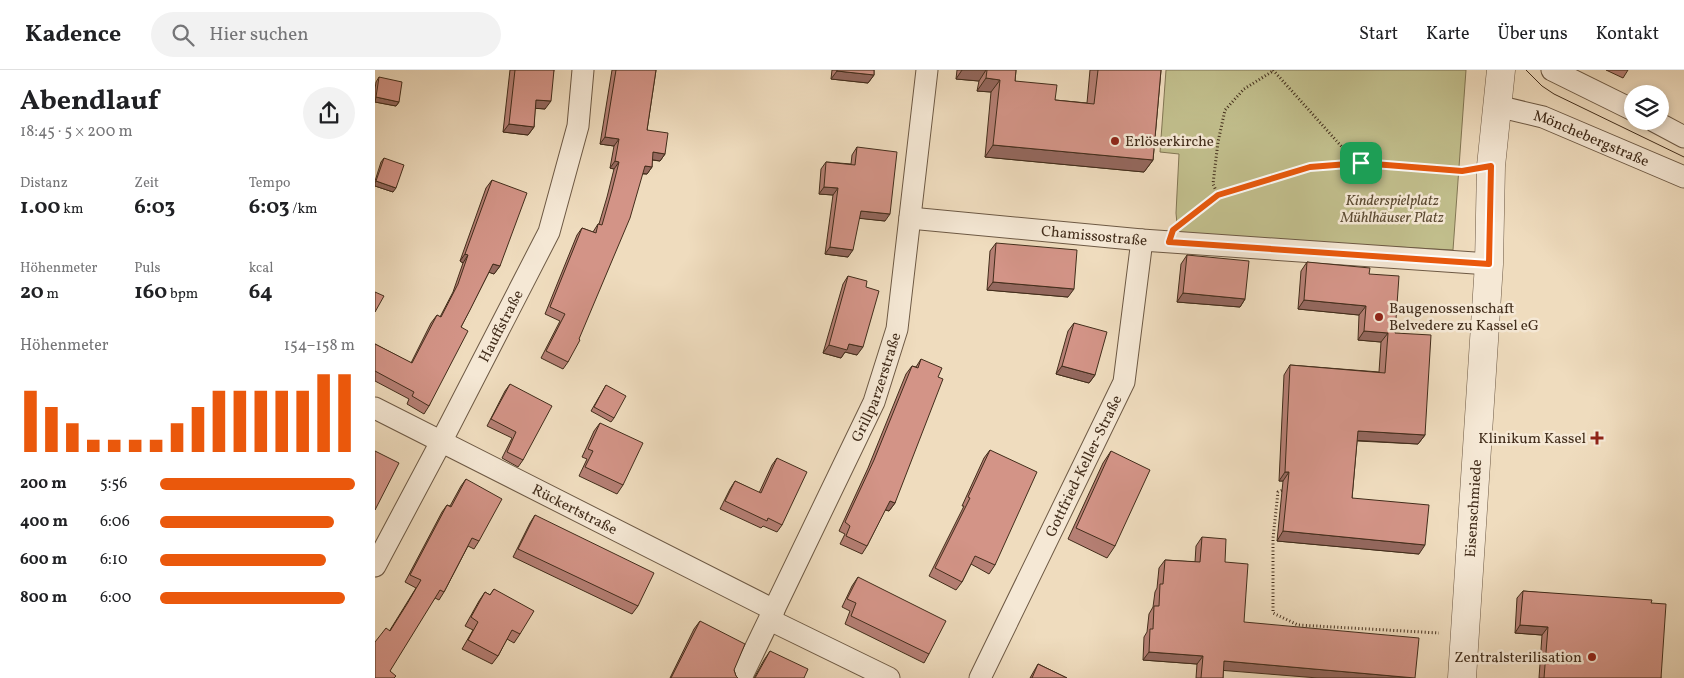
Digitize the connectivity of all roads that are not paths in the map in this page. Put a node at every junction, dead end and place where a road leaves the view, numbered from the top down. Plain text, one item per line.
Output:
1 (583, 70) edge
2 (927, 70) edge
3 (1501, 70) edge
4 (1552, 70) edge
5 (1497, 106) junction
6 (1624, 106) edge
7 (1669, 129) edge
8 (1684, 137) edge
9 (1684, 177) edge
10 (910, 218) junction
11 (1142, 240) junction
12 (1489, 264) junction
13 (375, 408) edge
14 (441, 442) junction
15 (375, 566) edge
16 (772, 615) junction
17 (741, 678) edge
18 (889, 678) edge
19 (980, 678) edge
20 (1462, 678) edge

1 - 14 street, Hauffstraße
2 - 10 street, Grillparzerstraße
3 - 5 street, Eisenschmiede
4 - 6 street
5 - 9 street, Mönchebergstraße
5 - 12 street, Eisenschmiede
7 - 8 street
10 - 11 street, Chamissostraße
10 - 16 street, Grillparzerstraße
11 - 12 street, Chamissostraße
11 - 19 street, Gottfried-Keller-Straße
12 - 20 street, Eisenschmiede
13 - 14 street, Rückertstraße
14 - 15 street, Hauffstraße
14 - 16 street, Rückertstraße
16 - 17 street, Grillparzerstraße
16 - 18 street, Rückertstraße

